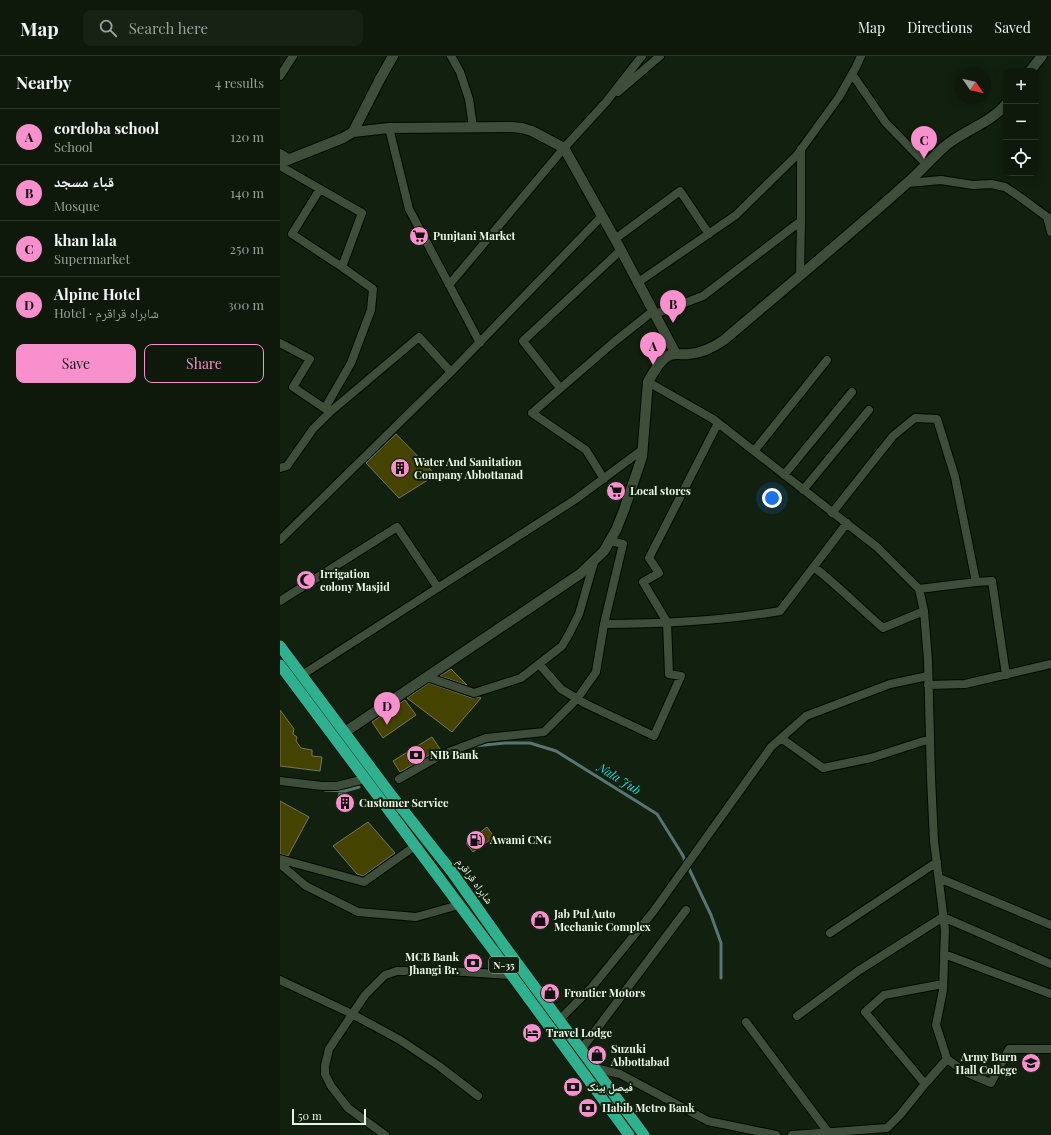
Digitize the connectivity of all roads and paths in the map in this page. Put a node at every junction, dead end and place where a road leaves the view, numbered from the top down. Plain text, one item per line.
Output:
1 (293, 56) edge
2 (393, 56) edge
3 (451, 56) edge
4 (642, 56) edge
5 (660, 56) edge
6 (861, 56) edge
7 (1042, 56) edge
8 (1032, 68) edge
9 (852, 74) junction
10 (280, 76) edge
11 (606, 102) junction
12 (1003, 108) edge
13 (472, 127) junction
14 (389, 128) junction
15 (353, 132) junction
16 (564, 148) junction
17 (801, 149) junction
18 (280, 153) edge
19 (290, 159) junction
20 (280, 164) edge
21 (927, 164) junction
22 (908, 183) junction
23 (320, 189) junction
24 (602, 216) junction
25 (1049, 218) edge
26 (801, 221) junction
27 (1051, 232) edge
28 (709, 234) junction
29 (615, 239) junction
30 (621, 250) junction
31 (342, 267) junction
32 (800, 275) junction
33 (638, 282) junction
34 (449, 285) junction
35 (654, 312) junction
36 (280, 343) edge
37 (480, 343) junction
38 (676, 354) junction
39 (827, 360) dead end
40 (451, 372) junction
41 (648, 382) junction
42 (560, 388) junction
43 (852, 392) dead end
44 (328, 410) junction
45 (869, 410) dead end
46 (718, 423) junction
47 (642, 450) junction
48 (754, 451) junction
49 (280, 468) edge
50 (784, 475) junction
51 (604, 479) junction
52 (803, 490) junction
53 (832, 513) junction
54 (846, 524) junction
55 (280, 540) edge
56 (610, 541) junction
57 (594, 562) junction
58 (814, 567) junction
59 (976, 582) junction
60 (438, 588) junction
61 (919, 588) junction
62 (280, 601) edge
63 (924, 611) junction
64 (667, 622) junction
65 (604, 624) junction
66 (280, 646) edge
67 (539, 664) junction
68 (1051, 664) edge
69 (280, 665) edge
70 (1006, 674) junction
71 (302, 676) junction
72 (928, 676) junction
73 (427, 677) junction
74 (928, 685) junction
75 (577, 699) junction
76 (344, 732) junction
77 (781, 738) junction
78 (930, 739) junction
79 (399, 779) dead end
80 (366, 780) junction
81 (280, 781) edge
82 (415, 846) junction
83 (280, 859) edge
84 (937, 862) junction
85 (280, 864) edge
86 (939, 878) junction
87 (459, 905) junction
88 (686, 910) dead end
89 (943, 917) junction
90 (1051, 925) edge
91 (830, 933) dead end
92 (506, 948) junction
93 (496, 954) junction
94 (944, 954) junction
95 (1051, 964) edge
96 (512, 975) junction
97 (280, 980) edge
98 (944, 984) junction
99 (1051, 994) edge
100 (352, 1014) junction
101 (797, 1016) dead end
102 (559, 1020) junction
103 (746, 1022) dead end
104 (1051, 1049) edge
105 (581, 1050) junction
106 (947, 1059) junction
107 (594, 1068) junction
108 (925, 1084) junction
109 (478, 1096) dead end
110 (828, 1132) junction
111 (756, 1133) edge
112 (385, 1135) edge
113 (629, 1135) edge
114 (644, 1135) edge
115 (776, 1135) edge
116 (792, 1135) edge

1 - 10 street
2 - 15 street
3 - 13 street
4 - 11 street
5 - 11 street
6 - 9 street
7 - 8 street
9 - 17 street
9 - 21 street
11 - 16 street
12 - 21 street
13 - 14 street
13 - 16 street
14 - 15 street
14 - 34 street
15 - 19 street
16 - 24 street
16 - 34 street
17 - 26 street
17 - 28 street
18 - 19 street
19 - 20 street
20 - 23 street
21 - 22 street
22 - 25 street
22 - 32 street
23 - 31 street
23 - 31 street
24 - 29 street
24 - 37 street
25 - 27 street
26 - 32 street
26 - 35 street
28 - 29 street
28 - 33 street
29 - 30 street
30 - 33 street
30 - 42 street
31 - 44 street
32 - 38 street
33 - 35 street
34 - 37 street
35 - 38 street
35 - 42 street
36 - 44 street
37 - 40 street
38 - 41 street
39 - 48 street
40 - 44 street
40 - 55 street
41 - 46 street
41 - 47 street
42 - 51 street
43 - 50 street
44 - 49 street
45 - 52 street
46 - 48 street
46 - 64 street
47 - 51 street
47 - 56 street
48 - 50 street
50 - 52 street
51 - 60 street
52 - 53 street
53 - 54 street
53 - 59 street
54 - 58 street
54 - 61 street
56 - 57 street
56 - 65 street
57 - 67 street
57 - 73 street
58 - 63 street
58 - 64 street
59 - 61 street
59 - 70 street
60 - 62 street
60 - 71 street
61 - 63 street
63 - 72 street
64 - 65 street
64 - 75 street
65 - 75 street
66 - 71 highway, شاہراہ قراقرم / N-35
67 - 73 street
67 - 75 street
68 - 70 street
69 - 80 highway, N-35
70 - 74 street
71 - 76 highway, شاہراہ قراقرم / N-35
72 - 74 street
72 - 77 street
73 - 76 street
74 - 78 street
75 - 79 street
76 - 92 highway, شاہراہ قراقرم / N-35
77 - 78 street
77 - 102 street
78 - 84 street
80 - 81 street
80 - 82 highway, N-35
82 - 83 street
82 - 87 highway, N-35
84 - 86 street
84 - 91 street
85 - 87 street
86 - 89 street
86 - 90 street
87 - 93 highway, N-35
88 - 105 street
89 - 94 street
89 - 95 street
89 - 101 street
92 - 93 highway
92 - 102 highway, شاہراہ قراقرم / N-35
93 - 96 highway, N-35
94 - 98 street
94 - 99 street
96 - 100 street
96 - 113 highway, N-35
97 - 100 street
98 - 106 street
98 - 108 street
100 - 109 street
100 - 112 street
102 - 105 highway, شاہراہ قراقرم / N-35
103 - 110 street
104 - 106 street
105 - 107 highway, شاہراہ قراقرم / N-35
106 - 108 street
107 - 111 street
107 - 114 highway, شاہراہ قراقرم / N-35
108 - 110 street
110 - 116 street
111 - 115 street

